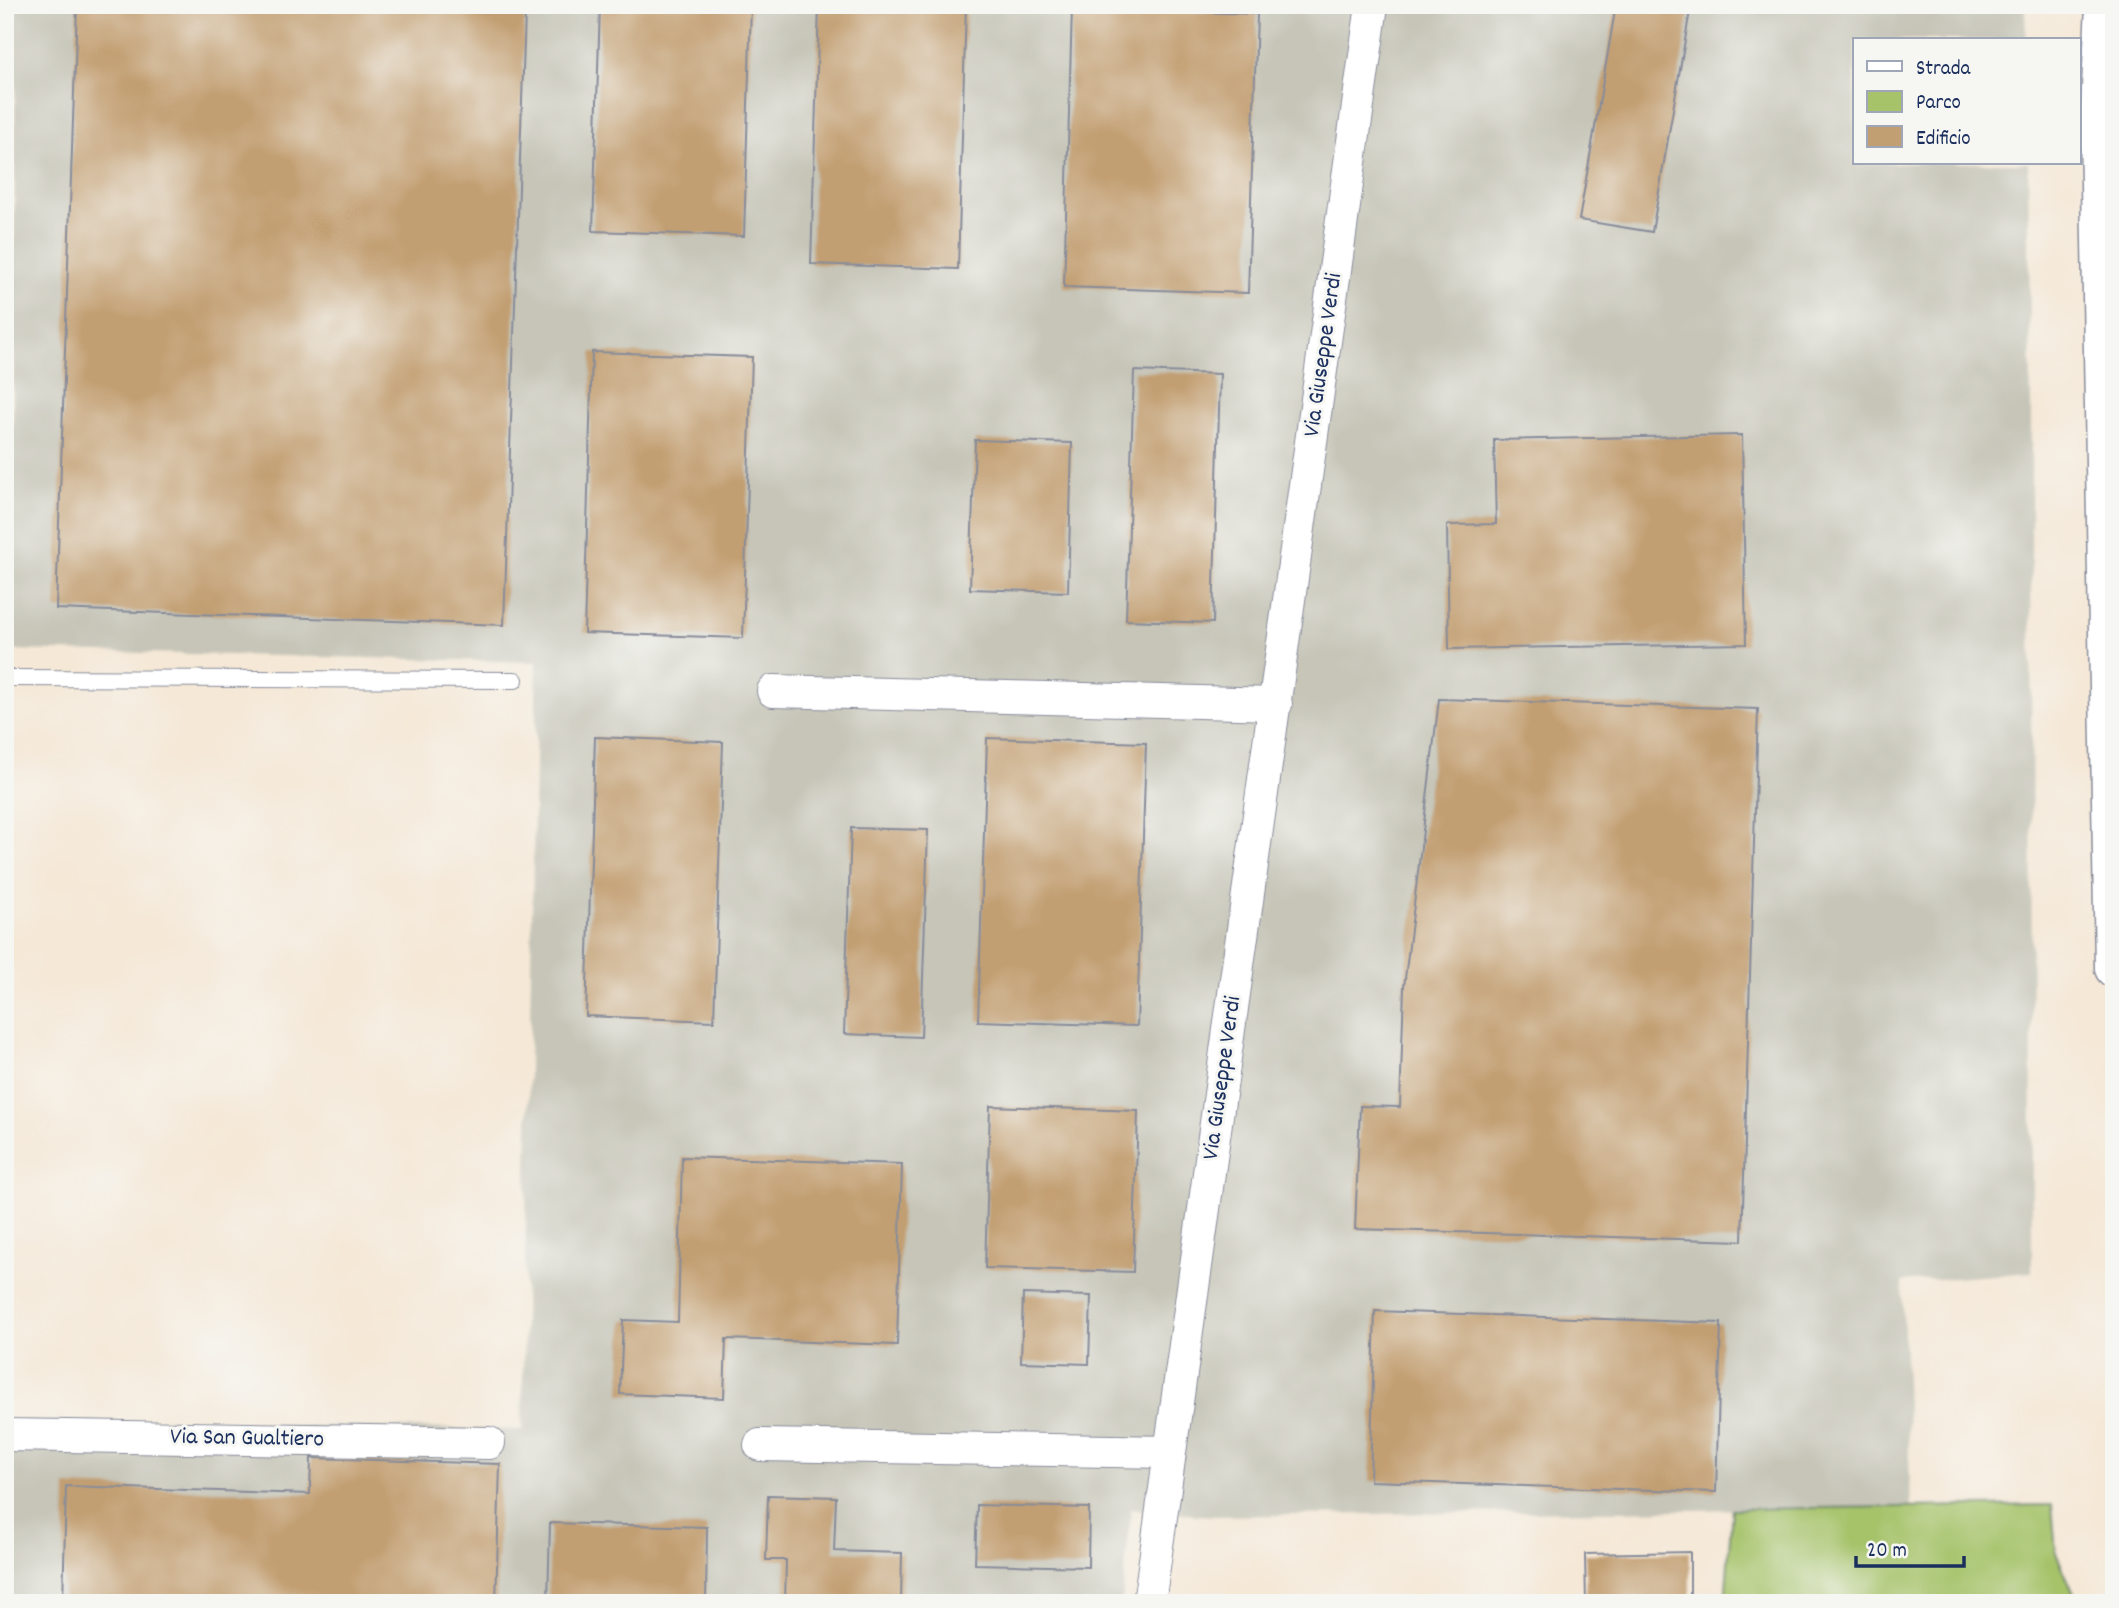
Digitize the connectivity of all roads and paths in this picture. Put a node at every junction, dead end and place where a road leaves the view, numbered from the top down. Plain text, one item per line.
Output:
1 (1372, 5) edge
2 (2105, 5) edge
3 (5, 678) edge
4 (515, 680) dead end
5 (773, 691) dead end
6 (1276, 704) junction
7 (2114, 968) edge
8 (5, 1435) edge
9 (489, 1443) dead end
10 (760, 1445) dead end
11 (1170, 1452) junction
12 (1149, 1603) edge

1 - 6 street, Via Giuseppe Verdi
2 - 7 highway
3 - 4 lane
5 - 6 street
6 - 11 street, Via Giuseppe Verdi
8 - 9 street, Via San Gualtiero
10 - 11 street
11 - 12 street, Via Giuseppe Verdi

